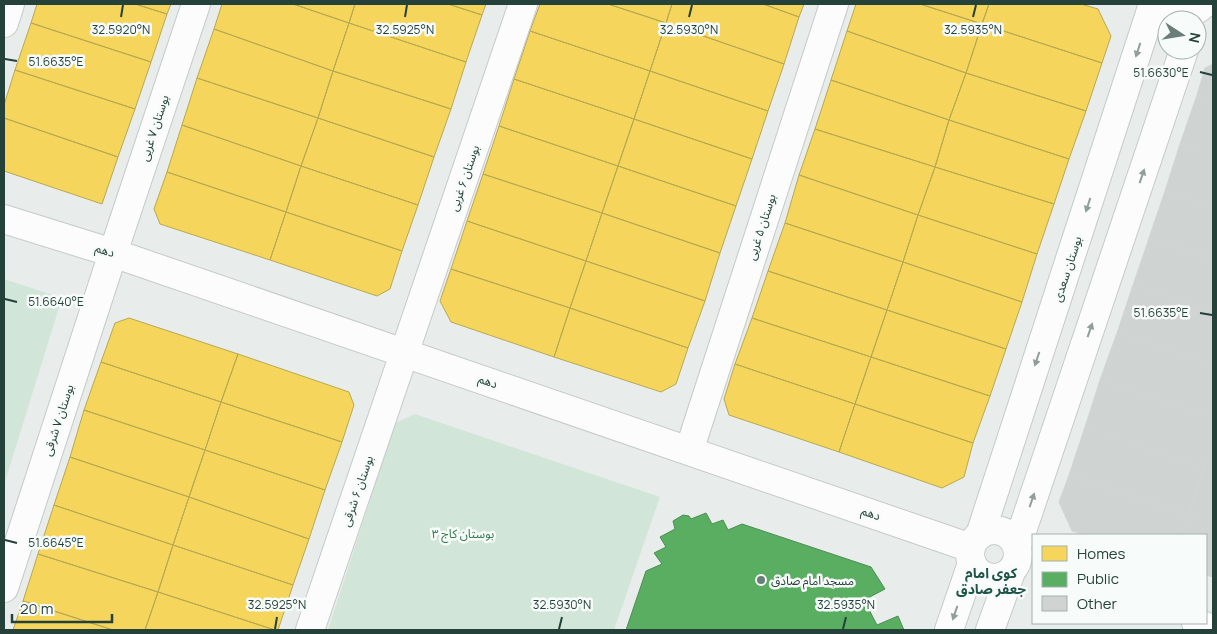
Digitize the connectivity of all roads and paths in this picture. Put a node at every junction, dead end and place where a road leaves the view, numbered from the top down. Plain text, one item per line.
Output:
1 (10, 4) edge
2 (196, 4) edge
3 (523, 4) edge
4 (834, 4) edge
5 (1154, 4) edge
6 (4, 23) edge
7 (1181, 60) edge
8 (4, 219) edge
9 (113, 253) junction
10 (405, 352) junction
11 (689, 451) junction
12 (974, 549) junction
13 (1019, 561) edge
14 (4, 588) edge
15 (1199, 624) edge
16 (1213, 629) edge
17 (310, 630) edge
18 (949, 630) edge
19 (990, 630) edge

1 - 6 street
2 - 9 street, بوستان ۷ غربی
3 - 10 street, بوستان ۶ غربی
4 - 11 street, بوستان ۵ غربی
5 -> 12 street, بوستان سعدی
13 -> 7 street
8 - 9 street, دهم
9 - 10 street, دهم
9 - 14 street, بوستان ۷ شرقی
10 - 11 street, دهم
10 - 17 street, بوستان ۶ شرقی
11 - 12 street, دهم
12 - 13 street
12 - 13 street
12 -> 18 street, بوستان سعدی
13 - 19 street
15 - 16 street

